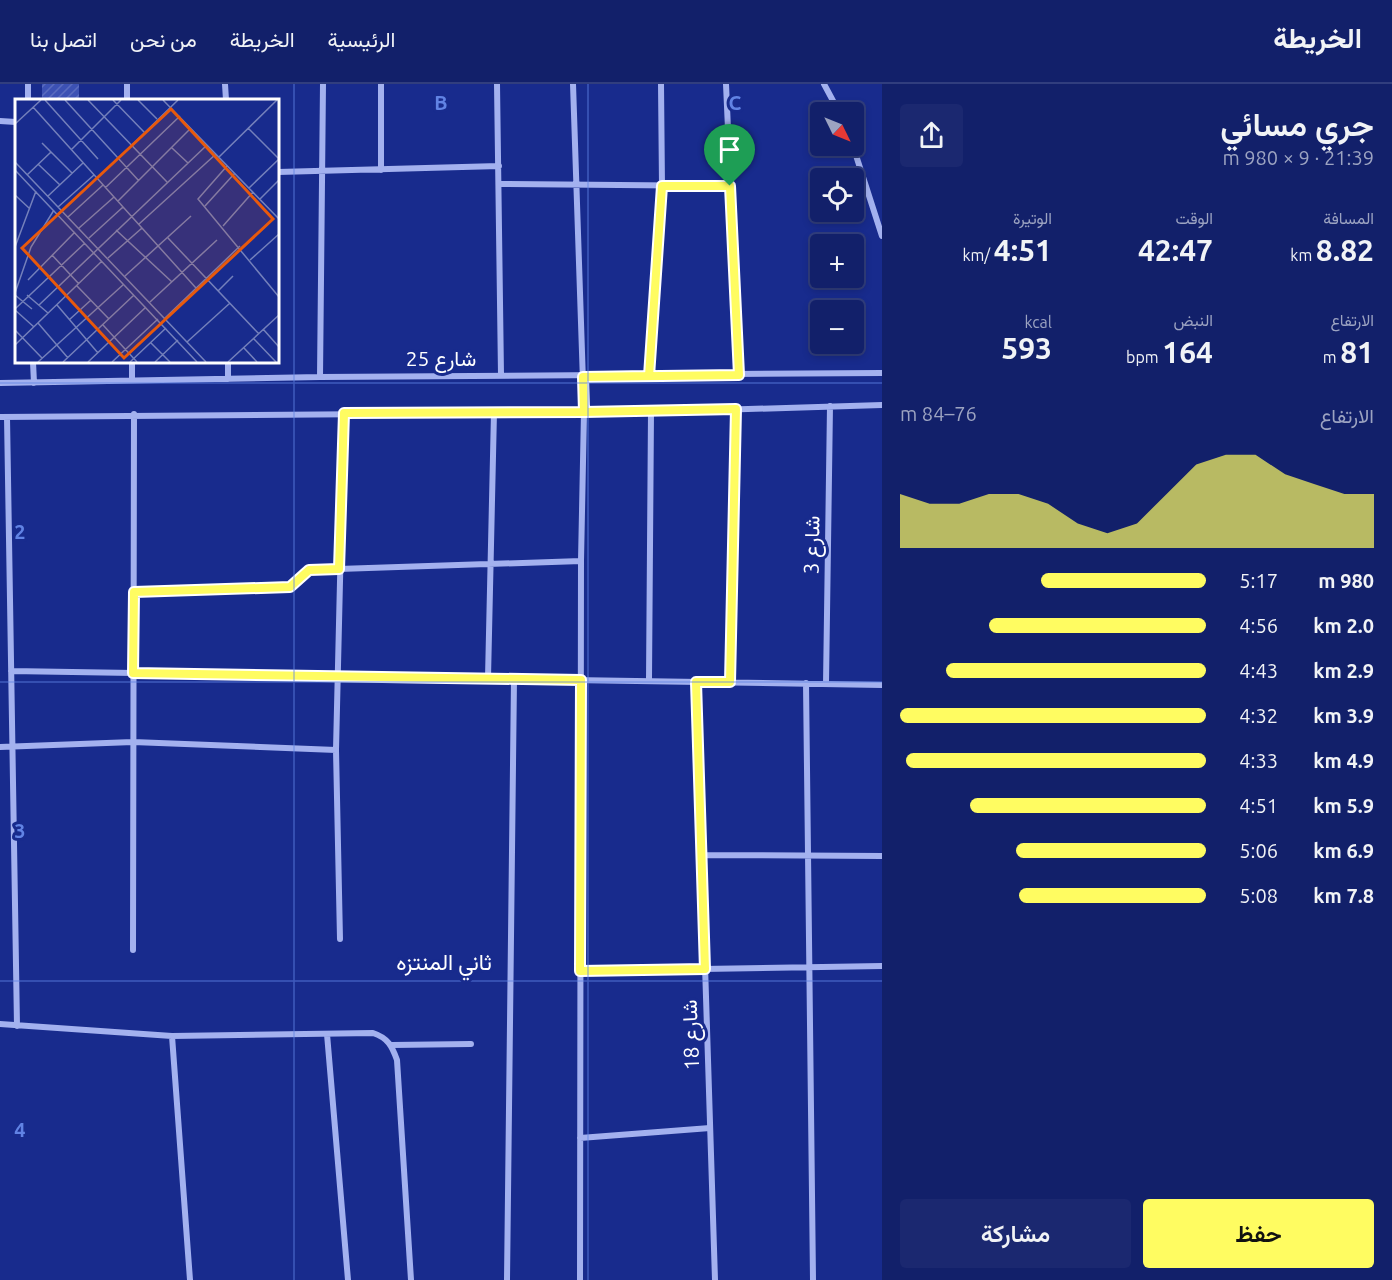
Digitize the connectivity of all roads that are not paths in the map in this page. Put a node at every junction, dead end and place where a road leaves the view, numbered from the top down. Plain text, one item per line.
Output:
1 (225, 84) edge
2 (323, 84) edge
3 (381, 84) edge
4 (497, 84) edge
5 (573, 84) edge
6 (661, 84) edge
7 (726, 84) edge
8 (824, 84) edge
9 (226, 99) edge
10 (834, 102) edge
11 (856, 156) edge
12 (499, 166) junction
13 (381, 170) junction
14 (322, 171) junction
15 (279, 172) edge
16 (499, 184) junction
17 (577, 186) junction
18 (662, 186) junction
19 (730, 186) junction
20 (882, 236) edge
21 (33, 363) edge
22 (132, 363) edge
23 (228, 363) edge
24 (882, 373) edge
25 (501, 375) junction
26 (739, 375) junction
27 (649, 376) junction
28 (320, 377) junction
29 (583, 377) junction
30 (228, 379) junction
31 (132, 380) junction
32 (0, 383) edge
33 (34, 383) junction
34 (882, 405) edge
35 (830, 406) junction
36 (736, 409) junction
37 (494, 412) junction
38 (584, 412) junction
39 (651, 412) junction
40 (344, 413) junction
41 (134, 414) junction
42 (4, 417) edge
43 (581, 561) junction
44 (490, 564) junction
45 (339, 569) junction
46 (134, 592) junction
47 (11, 671) junction
48 (133, 673) junction
49 (337, 676) junction
50 (488, 678) junction
51 (514, 679) junction
52 (581, 680) junction
53 (649, 680) junction
54 (696, 682) junction
55 (730, 682) junction
56 (806, 683) junction
57 (826, 684) junction
58 (882, 685) edge
59 (133, 742) junction
60 (12, 746) junction
61 (0, 747) edge
62 (336, 750) junction
63 (702, 855) junction
64 (807, 856) junction
65 (882, 856) edge
66 (340, 939) dead end
67 (133, 950) dead end
68 (882, 966) edge
69 (809, 967) junction
70 (705, 969) junction
71 (580, 971) junction
72 (0, 1024) edge
73 (17, 1026) junction
74 (327, 1034) junction
75 (172, 1036) junction
76 (471, 1044) dead end
77 (392, 1046) junction
78 (710, 1128) junction
79 (580, 1138) junction
80 (190, 1280) edge
81 (348, 1280) edge
82 (411, 1280) edge
83 (507, 1280) edge
84 (580, 1280) edge
85 (715, 1280) edge
86 (813, 1280) edge

1 - 9 street
2 - 14 street
3 - 13 street
4 - 12 street
5 - 17 street
6 - 18 street
7 - 19 street
8 - 10 street
11 - 20 street
12 - 13 street
12 - 16 street
13 - 14 street
14 - 15 street
14 - 28 street
16 - 17 street
16 - 25 street
17 - 18 street
17 - 29 street
18 - 19 street
18 - 27 street
19 - 26 street
21 - 33 street
22 - 31 street
23 - 30 street
24 - 26 street, شارع 25
25 - 28 street, شارع 25
25 - 29 street, شارع 25
26 - 27 street, شارع 25
27 - 29 street, شارع 25
28 - 30 street, شارع 25
29 - 38 street
30 - 31 street, شارع 25
31 - 33 street, شارع 25
32 - 33 street, شارع 25
34 - 35 street
35 - 36 street
35 - 57 street, شارع 3
36 - 39 street
36 - 55 street
37 - 38 street
37 - 40 street
37 - 44 street
38 - 39 street
38 - 43 street
39 - 53 street
40 - 41 street
40 - 45 street
41 - 42 street
41 - 46 street
42 - 47 street
43 - 44 street
43 - 52 street
44 - 45 street
44 - 50 street
45 - 46 street
45 - 49 street
46 - 48 street
47 - 48 street
47 - 60 street
48 - 49 street
48 - 59 street
49 - 50 street
49 - 62 street
50 - 51 street
51 - 52 street
51 - 83 street
52 - 53 street
52 - 71 street
53 - 54 street
54 - 55 street
54 - 63 street, شارع 18
55 - 56 street
56 - 57 street
56 - 64 street
57 - 58 street
59 - 60 street
59 - 62 street
59 - 67 street
60 - 61 street
60 - 73 street
62 - 66 street
63 - 64 street
63 - 70 street, شارع 18
64 - 65 street
64 - 69 street
68 - 69 street
69 - 70 street
69 - 86 street
70 - 71 street
70 - 78 street, شارع 18
71 - 79 street
72 - 73 street
73 - 75 street
74 - 75 street
74 - 77 street
74 - 81 street
75 - 80 street
76 - 77 street
77 - 82 street
78 - 79 street
78 - 85 street, شارع 18
79 - 84 street

